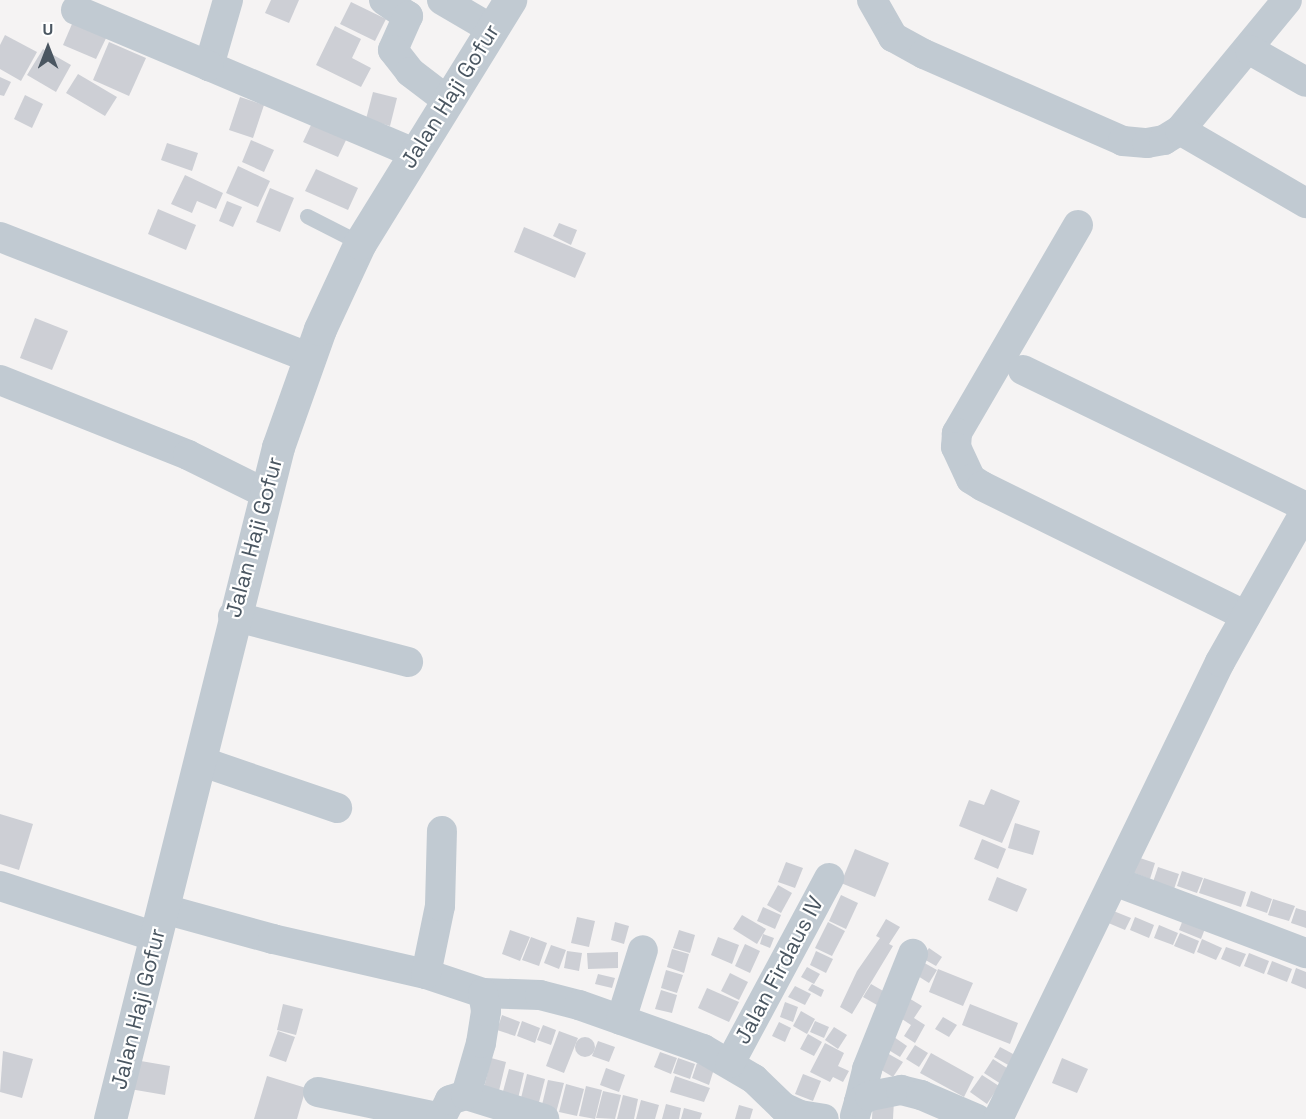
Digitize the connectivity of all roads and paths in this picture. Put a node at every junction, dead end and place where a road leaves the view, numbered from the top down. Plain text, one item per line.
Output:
1 (228, 0) edge
2 (442, 0) edge
3 (510, 0) edge
4 (872, 0) edge
5 (1287, 0) edge
6 (403, 5) edge
7 (76, 9) dead end
8 (493, 30) junction
9 (1250, 50) junction
10 (209, 66) junction
11 (1306, 82) edge
12 (448, 101) junction
13 (1180, 130) junction
14 (414, 153) junction
15 (1306, 203) edge
16 (307, 216) dead end
17 (1078, 225) dead end
18 (0, 237) edge
19 (360, 243) junction
20 (310, 358) junction
21 (1023, 370) dead end
22 (0, 380) edge
23 (265, 493) junction
24 (1306, 509) edge
25 (233, 616) junction
26 (1246, 616) junction
27 (408, 662) dead end
28 (200, 761) junction
29 (337, 808) dead end
30 (442, 831) dead end
31 (829, 878) dead end
32 (1114, 881) junction
33 (0, 886) edge
34 (160, 923) junction
35 (643, 950) dead end
36 (1306, 953) edge
37 (913, 954) dead end
38 (426, 974) junction
39 (483, 993) junction
40 (621, 1020) junction
41 (730, 1062) junction
42 (318, 1092) dead end
43 (466, 1095) junction
44 (857, 1111) edge
45 (440, 1118) edge
46 (110, 1119) edge
47 (544, 1119) edge
48 (824, 1119) edge
49 (976, 1119) edge
50 (998, 1119) edge

1 - 10 street
2 - 8 street
3 - 8 street, Jalan Haji Gofur
4 - 13 street
5 - 9 street
6 - 12 street
7 - 10 street
8 - 12 street, Jalan Haji Gofur
9 - 11 street
9 - 13 street
10 - 14 street
12 - 14 street, Jalan Haji Gofur
13 - 15 street
14 - 19 street, Jalan Haji Gofur
16 - 19 lane
17 - 26 street
18 - 20 street
19 - 20 street, Jalan Haji Gofur
20 - 23 street, Jalan Haji Gofur
21 - 24 street
22 - 23 street
23 - 25 street, Jalan Haji Gofur
24 - 26 street
25 - 27 street
25 - 28 street, Jalan Haji Gofur
26 - 32 street
28 - 29 street
28 - 34 street, Jalan Haji Gofur
30 - 38 street
31 - 41 street, Jalan Firdaus IV
32 - 36 street
32 - 50 street
33 - 34 street
34 - 38 street
34 - 46 street, Jalan Haji Gofur
35 - 40 street
37 - 44 street
38 - 39 street
39 - 40 street
39 - 43 street
40 - 41 street
41 - 48 street
42 - 45 street
43 - 45 street
43 - 47 street
44 - 49 street

